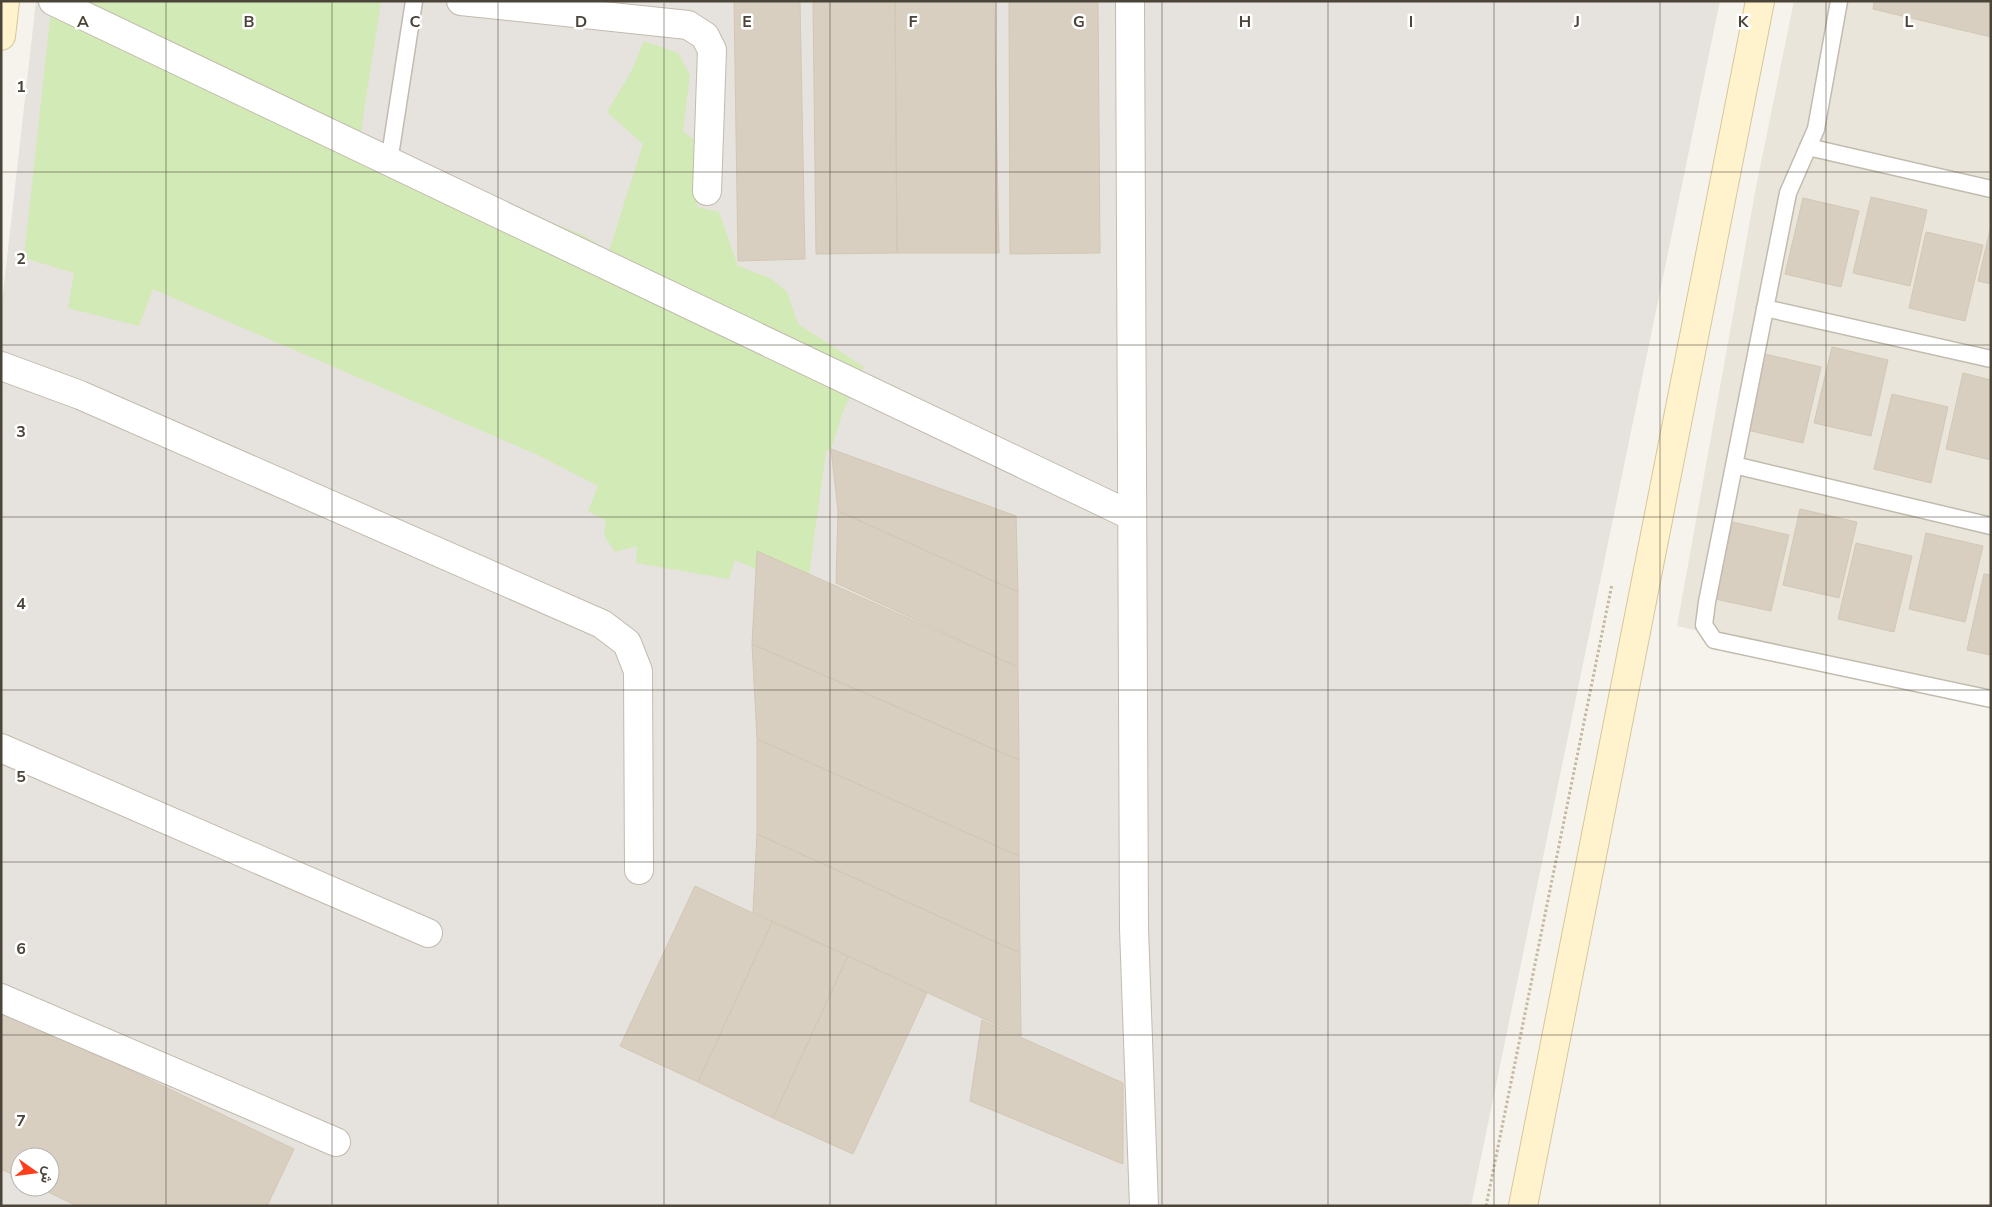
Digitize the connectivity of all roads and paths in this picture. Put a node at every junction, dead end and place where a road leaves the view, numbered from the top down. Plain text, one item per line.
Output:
1 (5, 1) edge
2 (53, 1) edge
3 (414, 1) edge
4 (461, 1) edge
5 (1130, 1) edge
6 (1760, 1) edge
7 (1839, 1) edge
8 (1, 36) edge
9 (1808, 147) junction
10 (389, 162) junction
11 (1991, 189) edge
12 (707, 191) dead end
13 (1765, 308) junction
14 (1991, 359) edge
15 (1, 366) edge
16 (1734, 465) junction
17 (1132, 516) junction
18 (1991, 526) edge
19 (1612, 582) dead end
20 (1991, 699) edge
21 (1, 748) edge
22 (639, 870) dead end
23 (428, 933) dead end
24 (1, 998) edge
25 (336, 1142) dead end
26 (1144, 1206) edge
27 (1486, 1206) edge
28 (1523, 1206) edge

1 - 8 street
2 - 10 street
3 - 10 lane
4 - 12 street
5 - 17 street
6 - 28 street
7 - 9 lane
9 - 11 lane
9 - 13 lane
10 - 17 street
13 - 14 lane
13 - 16 lane
15 - 22 street
16 - 18 lane
16 - 20 lane
17 - 26 street
19 - 27 path
21 - 23 street
24 - 25 street

